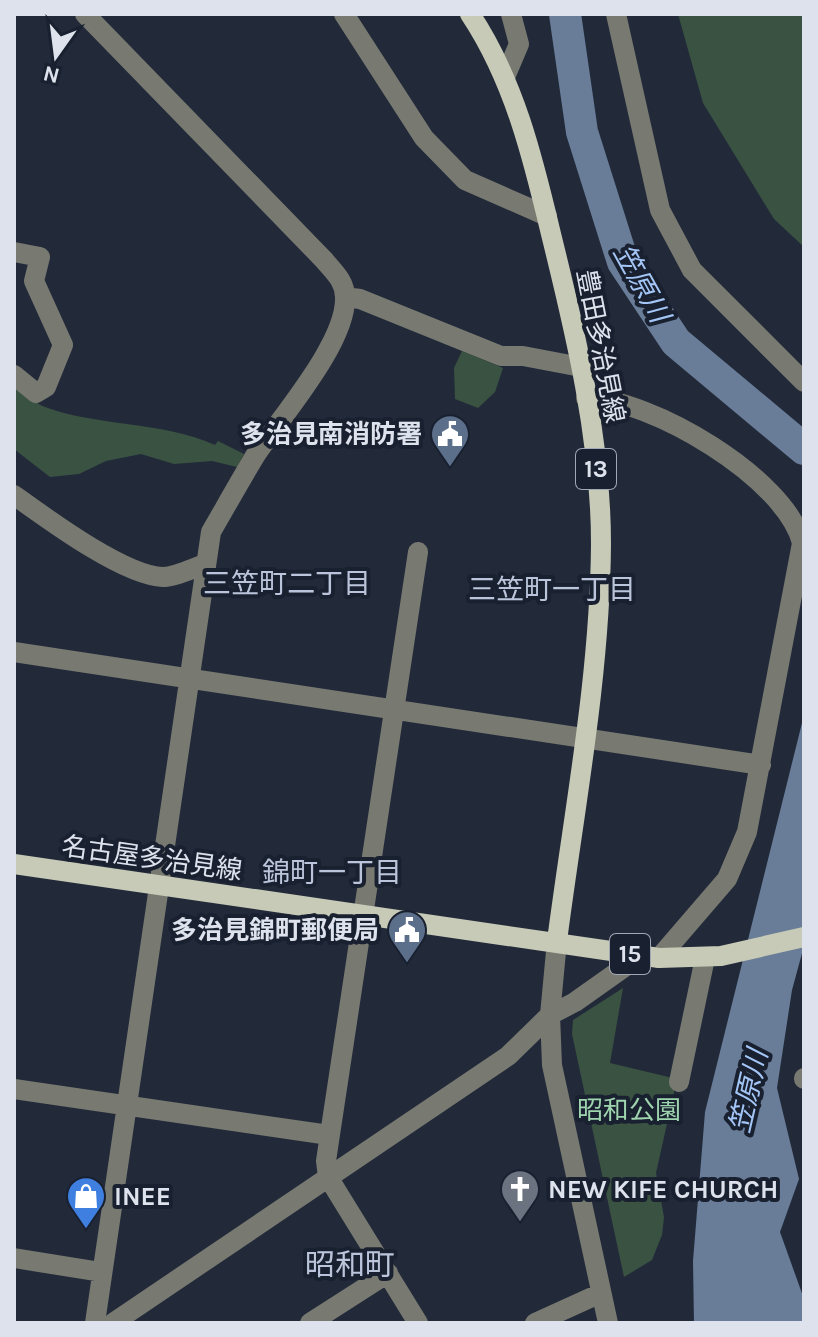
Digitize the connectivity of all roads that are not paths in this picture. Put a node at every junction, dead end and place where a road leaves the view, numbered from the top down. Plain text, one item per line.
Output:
1 (85, 14) edge
2 (344, 14) edge
3 (470, 14) edge
4 (511, 14) edge
5 (616, 14) edge
6 (505, 77) junction
7 (547, 216) junction
8 (14, 252) edge
9 (345, 297) junction
10 (581, 367) junction
11 (14, 375) edge
12 (804, 382) edge
13 (586, 398) junction
14 (14, 495) edge
15 (418, 552) dead end
16 (205, 564) junction
17 (14, 652) edge
18 (191, 679) junction
19 (396, 710) junction
20 (585, 738) junction
21 (761, 765) junction
22 (14, 864) edge
23 (159, 884) junction
24 (363, 915) junction
25 (804, 937) edge
26 (557, 941) junction
27 (649, 957) junction
28 (713, 957) junction
29 (550, 1015) junction
30 (679, 1082) dead end
31 (14, 1089) edge
32 (125, 1105) junction
33 (329, 1135) junction
34 (328, 1177) junction
35 (14, 1258) edge
36 (101, 1272) junction
37 (388, 1273) junction
38 (604, 1308) edge
39 (95, 1323) edge
40 (113, 1323) edge
41 (310, 1323) edge
42 (418, 1323) edge
43 (535, 1323) edge

1 - 9 street
2 - 7 street
3 - 6 main road, 豊田多治見線 / 13
4 - 6 street
5 - 12 street
6 - 7 main road, 豊田多治見線 / 13
7 - 10 main road, 豊田多治見線 / 13
8 - 11 street
9 - 10 street
9 - 16 street
10 - 13 main road, 豊田多治見線 / 13
13 - 20 main road, 豊田多治見線 / 13
13 - 21 street
14 - 16 street
15 - 19 street
16 - 18 street
17 - 18 street
18 - 19 street
18 - 23 street
19 - 20 street
19 - 24 street
20 - 21 street
20 - 26 main road, 豊田多治見線 / 13
21 - 27 street
22 - 23 main road, 名古屋多治見線 / 15
23 - 24 main road, 名古屋多治見線 / 15
23 - 32 street
24 - 26 main road, 名古屋多治見線 / 15
24 - 33 street
25 - 28 main road, 名古屋多治見線 / 15
26 - 27 main road, 名古屋多治見線 / 15
26 - 29 street
27 - 28 main road, 名古屋多治見線 / 15
27 - 29 street
28 - 30 street
29 - 34 street
29 - 38 street
31 - 32 street
32 - 33 street
32 - 36 street
33 - 34 street
34 - 37 street
34 - 40 street
35 - 36 street
36 - 39 street
37 - 41 street
37 - 42 street
38 - 43 street

